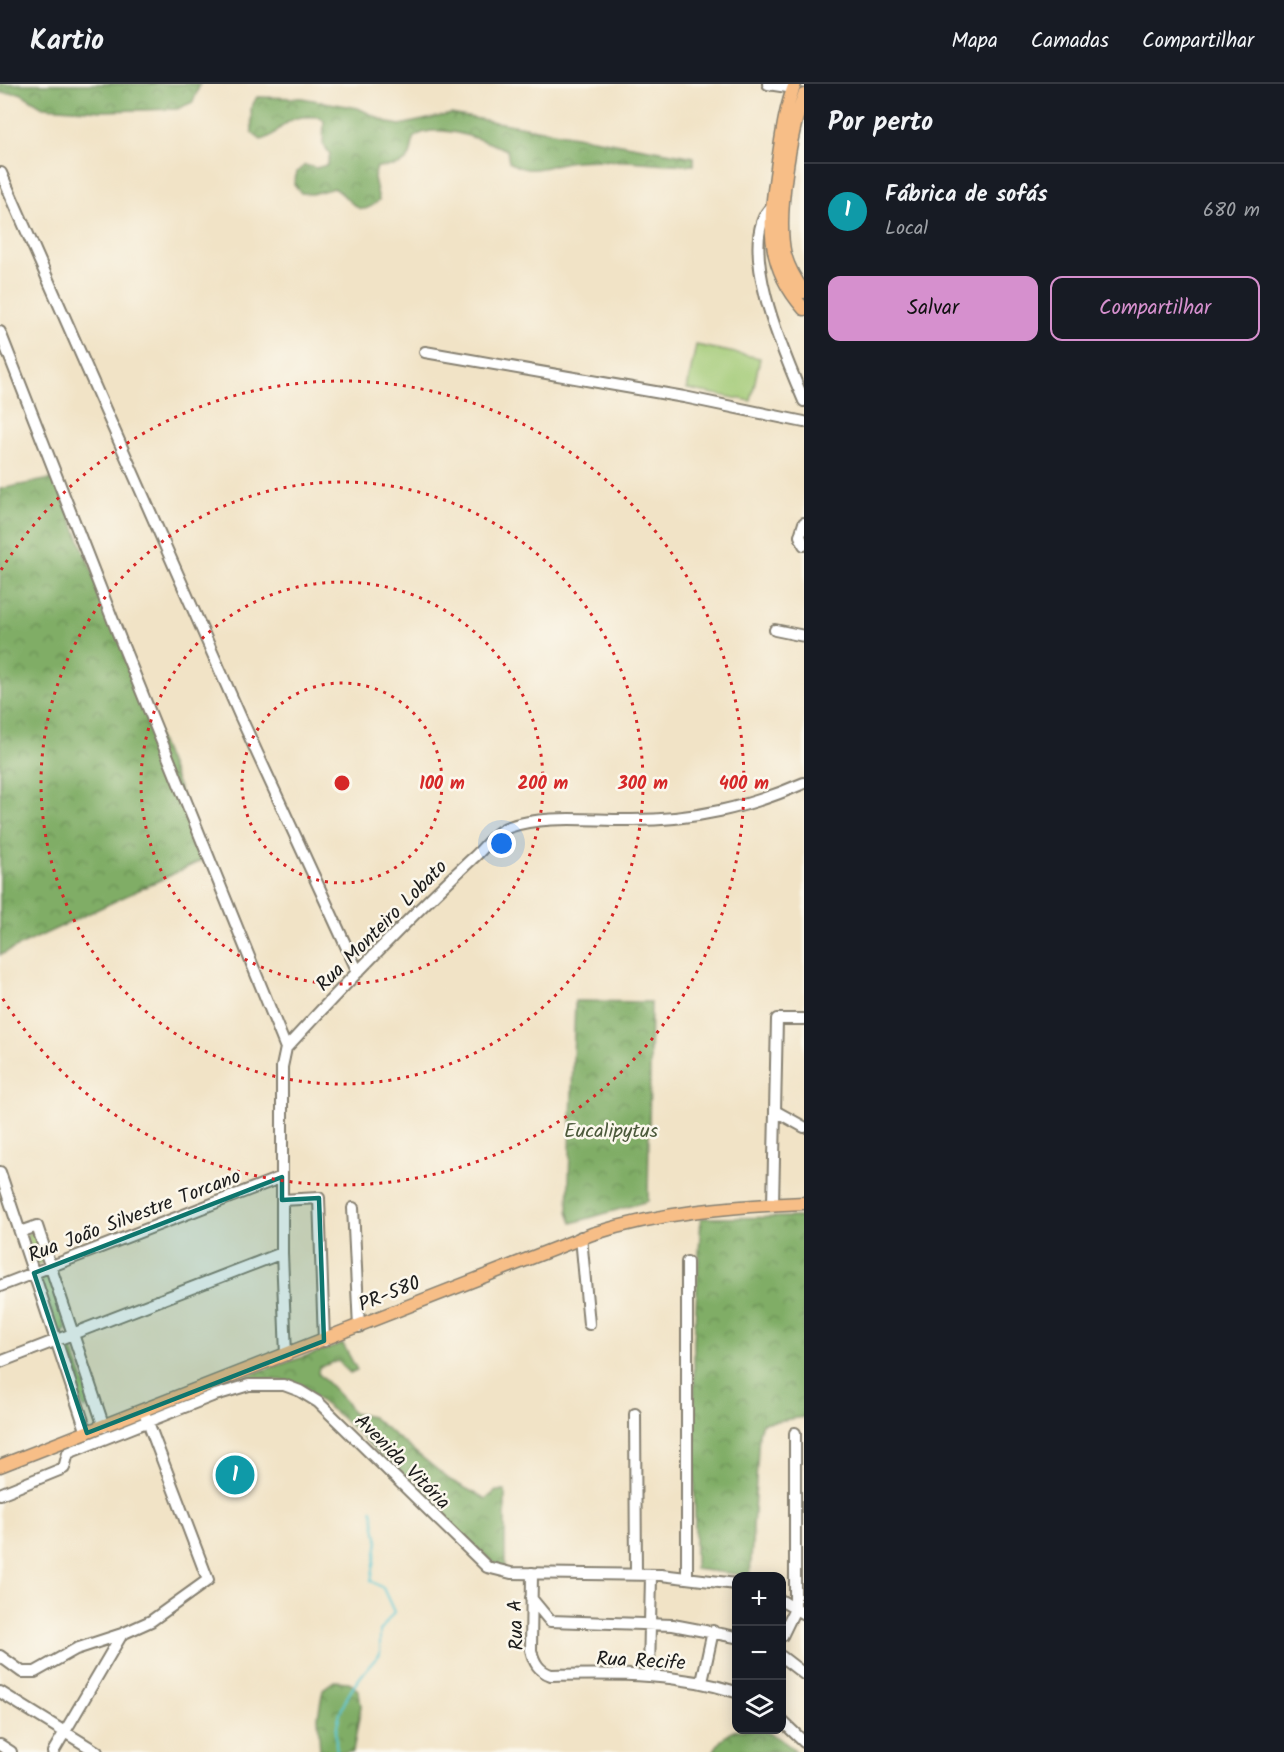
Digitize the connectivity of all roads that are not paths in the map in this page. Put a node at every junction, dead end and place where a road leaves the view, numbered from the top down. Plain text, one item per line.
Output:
1 (768, 84) edge
2 (798, 89) edge
3 (799, 133) edge
4 (1, 173) edge
5 (772, 206) junction
6 (804, 292) edge
7 (804, 309) edge
8 (0, 332) edge
9 (425, 352) dead end
10 (804, 401) edge
11 (804, 422) edge
12 (804, 523) edge
13 (804, 545) edge
14 (775, 630) dead end
15 (804, 636) edge
16 (804, 783) edge
17 (358, 972) junction
18 (804, 1019) edge
19 (286, 1048) junction
20 (777, 1112) junction
21 (804, 1127) edge
22 (0, 1172) edge
23 (282, 1177) junction
24 (282, 1200) junction
25 (804, 1203) edge
26 (773, 1204) junction
27 (353, 1208) dead end
28 (20, 1232) junction
29 (581, 1237) junction
30 (282, 1253) junction
31 (687, 1262) dead end
32 (51, 1267) junction
33 (34, 1273) junction
34 (0, 1286) edge
35 (589, 1323) dead end
36 (359, 1327) junction
37 (72, 1334) junction
38 (56, 1340) junction
39 (324, 1341) junction
40 (286, 1355) junction
41 (0, 1362) edge
42 (635, 1414) dead end
43 (146, 1416) junction
44 (104, 1427) junction
45 (87, 1433) junction
46 (795, 1433) dead end
47 (0, 1466) edge
48 (799, 1478) edge
49 (0, 1494) edge
50 (532, 1573) junction
51 (636, 1574) junction
52 (651, 1575) junction
53 (687, 1576) junction
54 (732, 1583) edge
55 (531, 1598) junction
56 (786, 1604) edge
57 (800, 1611) edge
58 (652, 1624) junction
59 (786, 1630) edge
60 (713, 1631) junction
61 (122, 1634) junction
62 (732, 1636) edge
63 (0, 1656) edge
64 (786, 1660) edge
65 (543, 1672) joint
66 (649, 1674) junction
67 (804, 1674) edge
68 (702, 1682) junction
69 (732, 1691) edge
70 (0, 1692) edge
71 (786, 1725) edge
72 (64, 1732) junction
73 (804, 1742) edge
74 (0, 1745) edge
75 (11, 1752) edge
76 (53, 1752) edge
77 (97, 1752) edge

1 - 2 street
2 - 3 main road
2 - 5 main road
3 - 6 main road
4 - 17 street
5 - 7 main road
5 - 10 street
8 - 19 street
9 - 11 street
12 - 13 street
14 - 15 street
16 - 17 street, Rua Monteiro Lobato
17 - 19 street, Rua Monteiro Lobato
18 - 20 street
19 - 23 street
20 - 21 street
20 - 26 street
22 - 28 street
23 - 24 street
23 - 32 street, Rua João Silvestre Torcano
24 - 30 street
24 - 39 street
25 - 26 main road, PR-580 / PR-580
26 - 29 main road, PR-580 / PR-580
27 - 36 street
28 - 32 street
28 - 33 street
29 - 35 street
29 - 36 main road, PR-580 / PR-580
30 - 37 street
30 - 40 street
31 - 53 street
32 - 33 street, Rua João Silvestre Torcano
32 - 37 street
33 - 34 street, Rua João Silvestre Torcano
33 - 38 street
36 - 39 main road, PR-580 / PR-580
37 - 38 street
37 - 44 street
38 - 41 street
38 - 45 street
39 - 40 main road, PR-580 / PR-580
40 - 43 main road, PR-580 / PR-580
42 - 51 street
43 - 44 main road, PR-580 / PR-580
43 - 49 street, Avenida Vitória
43 - 50 street, Avenida Vitória
43 - 61 street
44 - 45 main road, PR-580 / PR-580
45 - 47 main road, PR-580 / PR-580
46 - 48 street
48 - 57 street
50 - 51 street, Avenida Vitória
50 - 55 street, Rua A
51 - 52 street, Avenida Vitória
52 - 53 street, Avenida Vitória
52 - 58 street
53 - 54 street, Avenida Vitória
55 - 58 street
55 - 65 street, Rua A
56 - 57 street
57 - 59 street
58 - 60 street
58 - 66 street
60 - 62 street
60 - 68 street
61 - 63 street
61 - 72 street
64 - 67 street
65 - 66 street, Rua Recife
66 - 68 street, Rua Recife
68 - 69 street, Rua Recife
70 - 72 street
71 - 73 street
72 - 76 street
72 - 77 street
74 - 75 street

